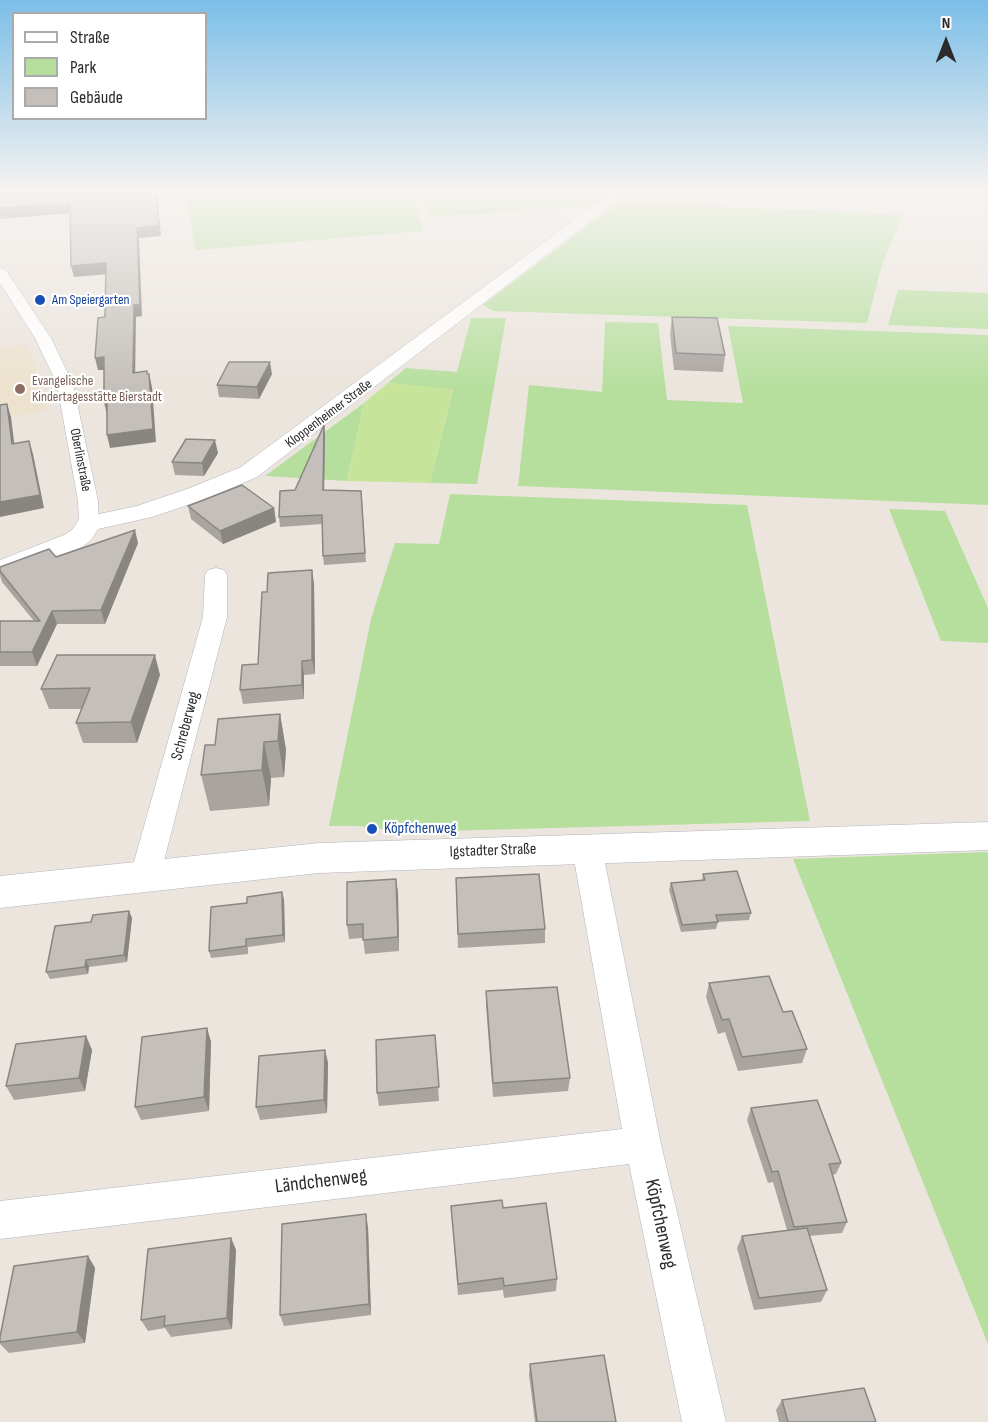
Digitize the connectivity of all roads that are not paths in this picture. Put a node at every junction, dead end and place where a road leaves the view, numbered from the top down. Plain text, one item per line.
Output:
1 (537, 255) edge
2 (0, 272) edge
3 (89, 523) junction
4 (0, 569) edge
5 (216, 575) dead end
6 (988, 836) edge
7 (587, 848) junction
8 (145, 876) junction
9 (0, 892) edge
10 (643, 1144) junction
11 (0, 1220) edge
12 (704, 1422) edge

1 - 3 street, Kloppenheimer Straße
2 - 3 street, Oberlinstraße
3 - 4 street
5 - 8 street, Schreberweg
6 - 7 main road, Igstadter Straße
7 - 8 main road, Igstadter Straße
7 - 10 street, Köpfchenweg
8 - 9 main road, Igstadter Straße
10 - 11 street, Ländchenweg
10 - 12 street, Köpfchenweg

